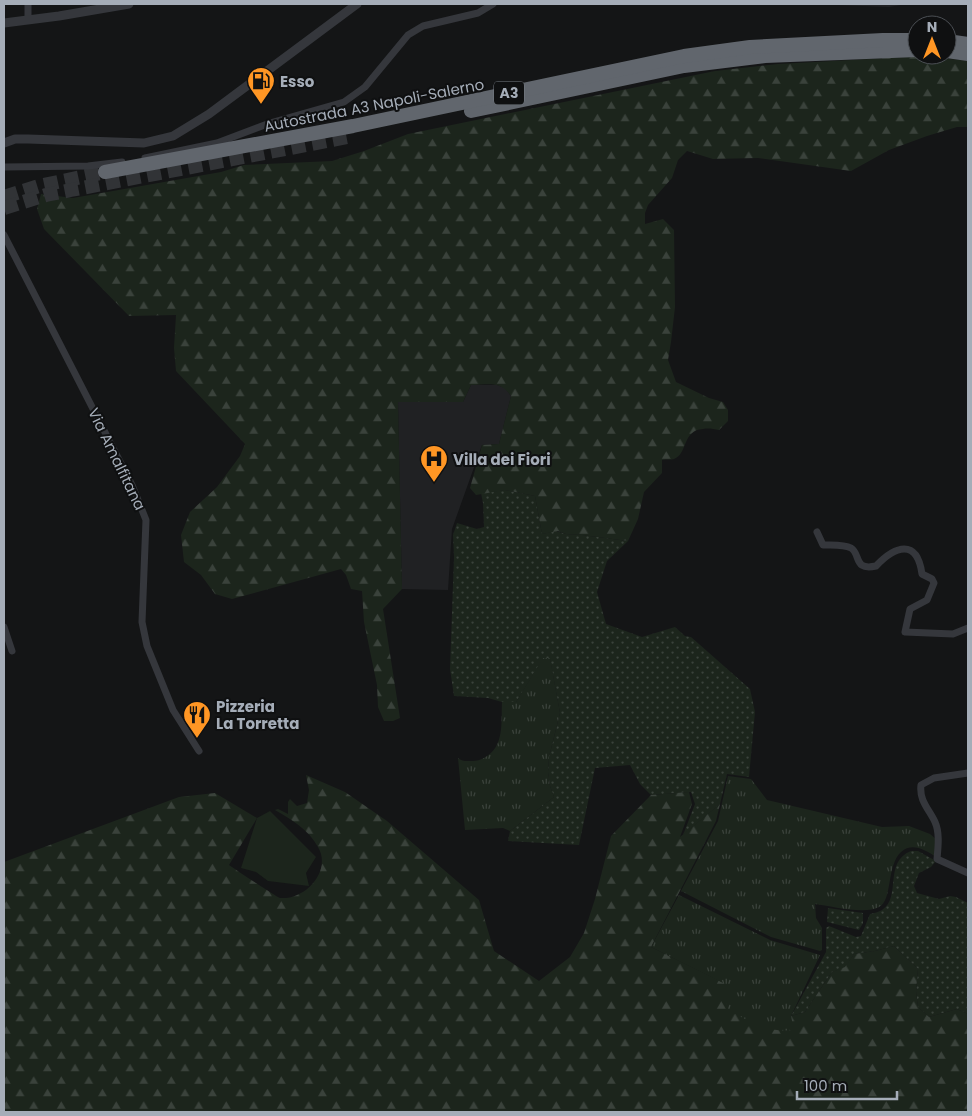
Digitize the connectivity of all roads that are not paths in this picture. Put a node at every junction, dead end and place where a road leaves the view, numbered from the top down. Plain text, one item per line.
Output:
1 (28, 4) edge
2 (129, 4) edge
3 (357, 4) edge
4 (493, 4) edge
5 (28, 20) junction
6 (4, 23) edge
7 (907, 40) edge
8 (907, 50) edge
9 (353, 136) tunnel mouth
10 (4, 142) edge
11 (4, 167) edge
12 (104, 172) tunnel mouth
13 (4, 235) edge
14 (817, 532) dead end
15 (4, 627) edge
16 (968, 628) edge
17 (12, 651) dead end
18 (199, 751) dead end
19 (968, 773) edge
20 (968, 873) edge

1 - 5 street
2 - 5 street
3 - 10 street
4 - 11 street
5 - 6 street
7 - 12 highway, Autostrada A3 Napoli-Salerno / A3
8 - 9 highway, Autostrada A3 Napoli-Salerno / A3
13 - 18 street, Via Amalfitana
14 - 16 street
15 - 17 street
19 - 20 street

